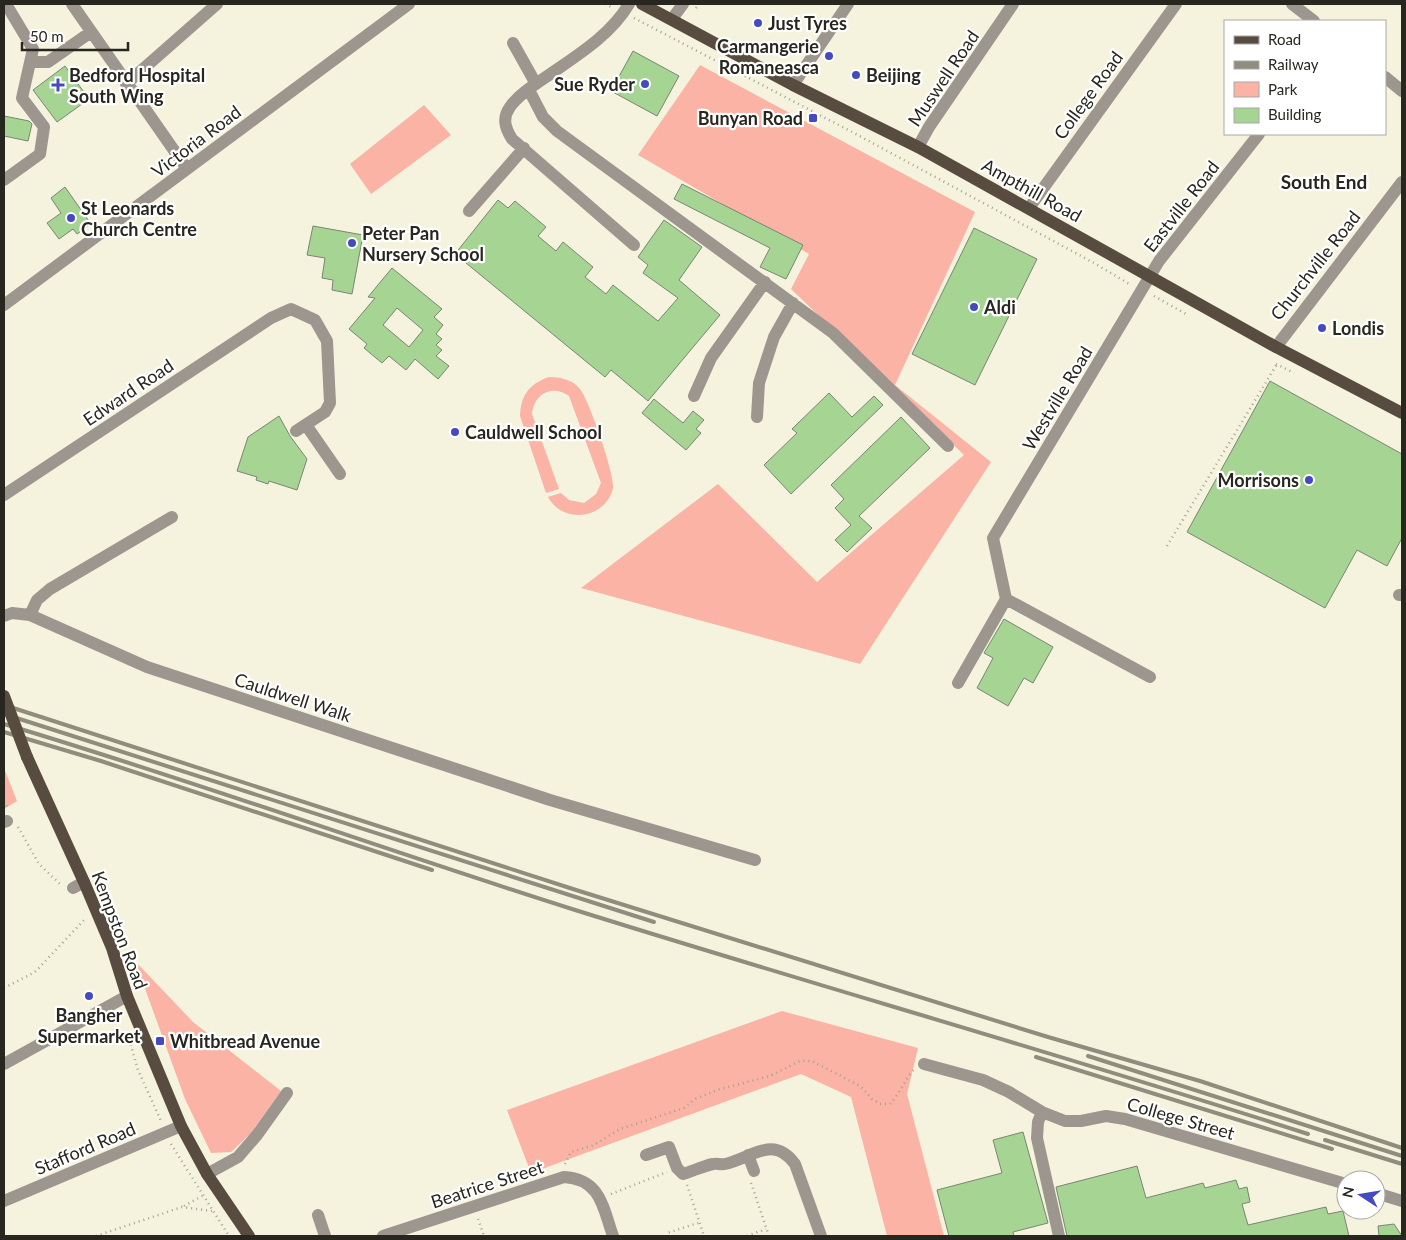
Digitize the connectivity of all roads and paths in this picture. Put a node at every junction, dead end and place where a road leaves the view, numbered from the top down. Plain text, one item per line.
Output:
1 (6, 4) edge
2 (72, 4) edge
3 (217, 4) edge
4 (409, 4) edge
5 (605, 4) edge
6 (642, 4) edge
7 (683, 4) edge
8 (699, 4) edge
9 (848, 4) edge
10 (1013, 4) edge
11 (1176, 4) edge
12 (1292, 4) edge
13 (626, 8) edge
14 (696, 8) dead end
15 (672, 19) junction
16 (1313, 20) edge
17 (91, 32) junction
18 (513, 43) dead end
19 (30, 62) junction
20 (1386, 79) edge
21 (126, 84) junction
22 (793, 85) junction
23 (532, 87) junction
24 (1402, 91) edge
25 (1258, 135) edge
26 (918, 147) junction
27 (524, 148) junction
28 (187, 169) junction
29 (4, 180) edge
30 (1402, 182) edge
31 (1029, 208) junction
32 (469, 211) dead end
33 (634, 245) dead end
34 (1150, 276) junction
35 (765, 282) junction
36 (1140, 291) junction
37 (788, 299) junction
38 (4, 305) edge
39 (1193, 317) dead end
40 (1280, 349) junction
41 (1268, 359) dead end
42 (1277, 364) junction
43 (1302, 377) dead end
44 (694, 396) dead end
45 (1402, 413) edge
46 (758, 417) dead end
47 (948, 446) dead end
48 (340, 474) dead end
49 (4, 495) edge
50 (172, 517) dead end
51 (1167, 546) dead end
52 (1006, 599) junction
53 (30, 615) junction
54 (4, 616) edge
55 (1150, 677) dead end
56 (958, 683) dead end
57 (4, 696) edge
58 (4, 801) edge
59 (9, 820) edge
60 (755, 860) dead end
61 (79, 885) junction
62 (87, 917) dead end
63 (4, 988) edge
64 (127, 996) junction
65 (125, 1027) dead end
66 (4, 1064) edge
67 (924, 1064) joint
68 (287, 1093) dead end
69 (1042, 1112) junction
70 (160, 1120) dead end
71 (181, 1126) junction
72 (169, 1140) dead end
73 (646, 1155) dead end
74 (748, 1155) junction
75 (680, 1171) junction
76 (754, 1171) joint
77 (207, 1174) junction
78 (564, 1177) junction
79 (1336, 1181) edge
80 (202, 1196) junction
81 (599, 1196) junction
82 (1386, 1196) edge
83 (4, 1201) edge
84 (1402, 1201) edge
85 (182, 1207) junction
86 (475, 1208) junction
87 (212, 1211) junction
88 (318, 1214) dead end
89 (699, 1223) junction
90 (766, 1229) junction
91 (96, 1236) edge
92 (229, 1236) edge
93 (249, 1236) edge
94 (325, 1236) edge
95 (383, 1236) edge
96 (484, 1236) edge
97 (613, 1236) edge
98 (668, 1236) edge
99 (704, 1236) edge
100 (747, 1236) edge
101 (768, 1236) edge
102 (821, 1236) edge
103 (1059, 1236) edge

1 - 19 street
2 - 17 street
3 - 21 street
4 - 28 street, Victoria Road
5 - 13 path
6 - 15 main road, Ampthill Road
7 - 15 street
8 - 14 path
9 - 22 street
10 - 26 street, Muswell Road
11 - 31 street, College Road
12 - 16 street
13 - 23 street
13 - 36 path
15 - 22 main road, Ampthill Road
17 - 19 street
17 - 21 street
18 - 23 street
19 - 29 street
20 - 24 street
21 - 28 street
22 - 26 main road, Ampthill Road
23 - 27 street
23 - 35 street
25 - 34 street, Eastville Road
26 - 31 main road, Ampthill Road
27 - 32 street
27 - 33 street
28 - 38 street, Victoria Road
30 - 40 street, Churchville Road
31 - 34 main road, Ampthill Road
34 - 36 street, Westville Road
34 - 40 main road, Ampthill Road
35 - 37 street
35 - 44 street
36 - 39 path
36 - 52 street, Westville Road
37 - 46 street
37 - 47 street
40 - 42 path
40 - 45 main road, Ampthill Road
41 - 42 path
42 - 43 path
42 - 51 path
48 - 49 street, Edward Road
50 - 53 street
52 - 55 street
52 - 56 street
53 - 54 street, Cauldwell Walk
53 - 60 street, Cauldwell Walk
57 - 61 main road, Kempston Road, bridge
58 - 59 path
59 - 61 path
61 - 64 main road, Kempston Road
62 - 63 path
64 - 66 street
64 - 71 main road, Kempston Road
65 - 70 path
67 - 69 street, College Street
67 - 78 path
68 - 77 street
69 - 79 street, College Street
69 - 103 street
71 - 77 main road, Kempston Road
71 - 83 street, Stafford Road
72 - 80 path
73 - 75 street
74 - 75 street
74 - 76 street
74 - 102 street
75 - 81 path
75 - 89 path
76 - 90 path
77 - 93 main road, Kempston Road
78 - 81 street, Beatrice Street
78 - 86 street, Beatrice Street
80 - 85 path
80 - 87 path
81 - 97 street
82 - 84 street
85 - 87 path
85 - 91 path
86 - 95 street, Beatrice Street
86 - 96 path
87 - 92 path
88 - 94 street
89 - 98 path
89 - 99 path
90 - 100 path
90 - 101 path

